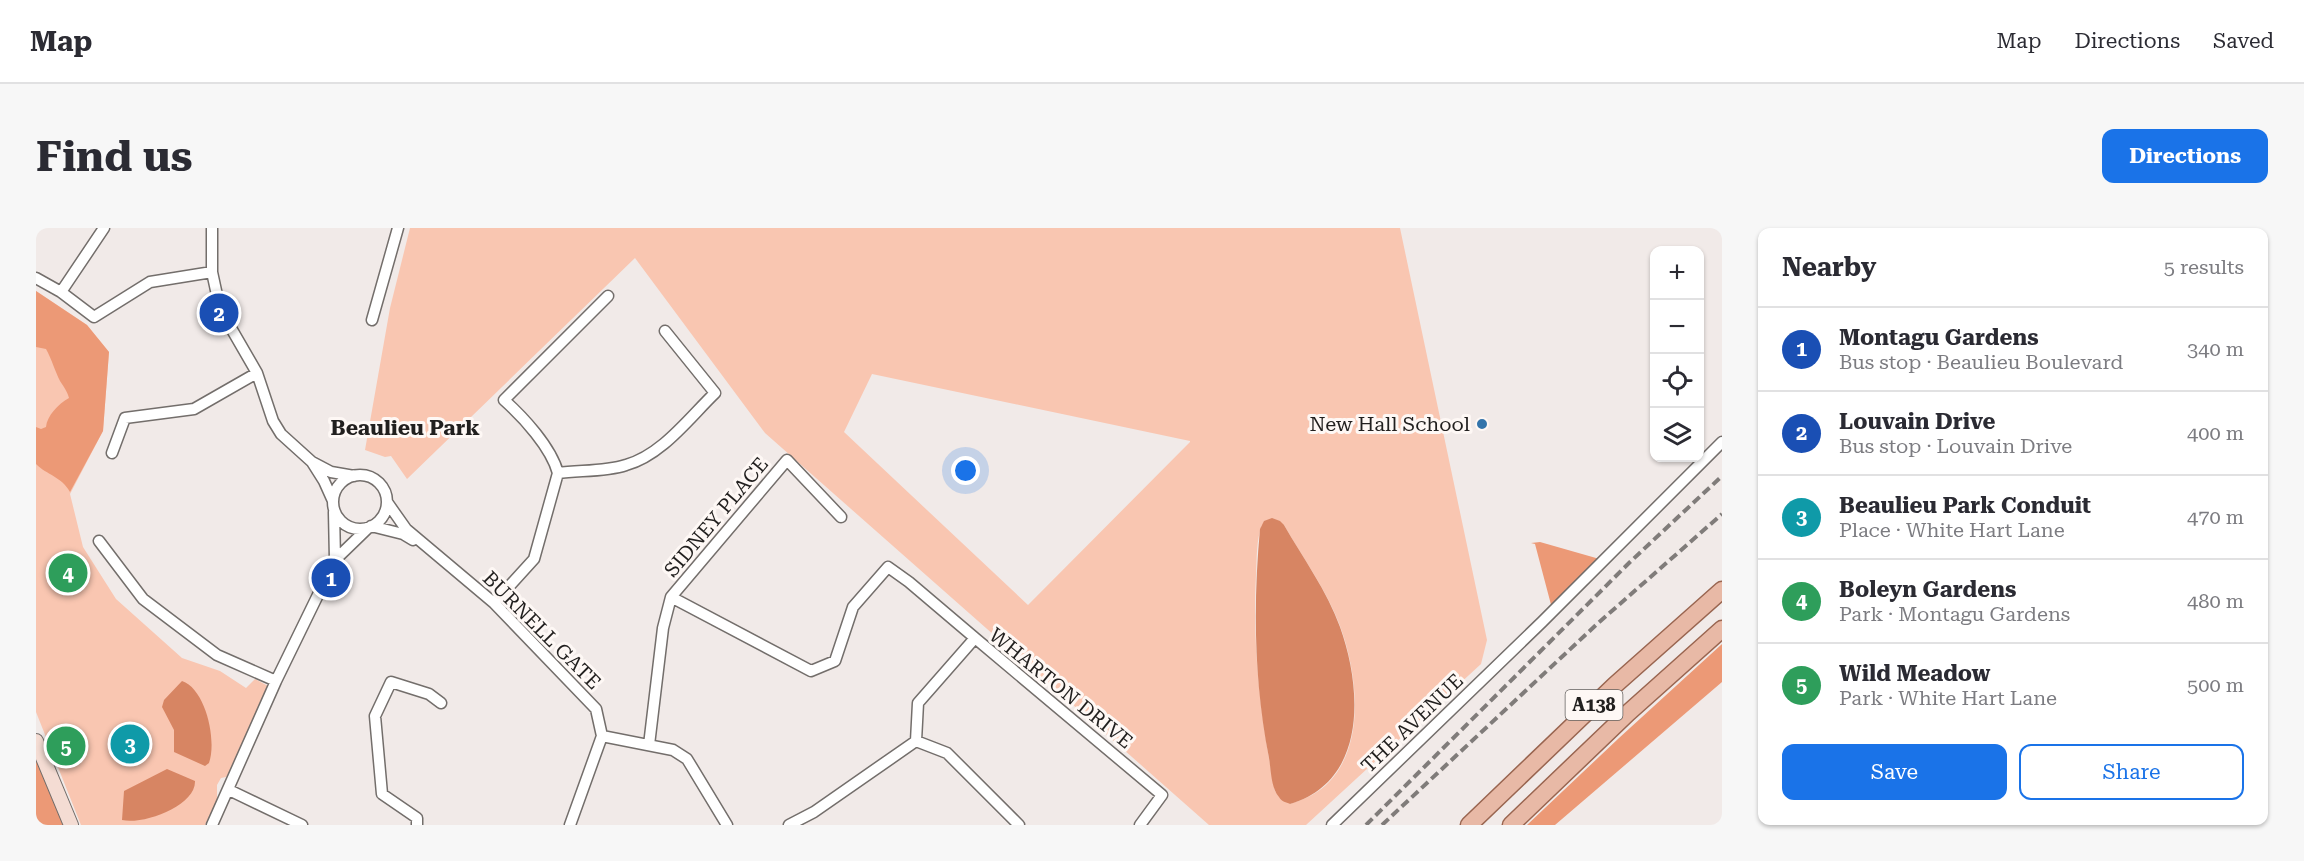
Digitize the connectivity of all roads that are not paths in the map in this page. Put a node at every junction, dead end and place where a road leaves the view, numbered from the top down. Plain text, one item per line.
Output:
1 (104, 228) edge
2 (212, 228) edge
3 (398, 228) edge
4 (212, 272) junction
5 (36, 278) edge
6 (61, 292) junction
7 (608, 296) dead end
8 (372, 320) dead end
9 (665, 331) dead end
10 (257, 373) junction
11 (1722, 442) edge
12 (112, 453) dead end
13 (312, 462) junction
14 (558, 472) junction
15 (354, 476) junction
16 (387, 502) junction
17 (334, 505) junction
18 (841, 517) dead end
19 (369, 527) junction
20 (99, 541) dead end
21 (424, 545) junction
22 (335, 560) junction
23 (1722, 590) edge
24 (671, 597) junction
25 (494, 603) junction
26 (1722, 629) edge
27 (975, 638) junction
28 (276, 681) junction
29 (441, 703) dead end
30 (602, 736) junction
31 (36, 741) edge
32 (916, 741) junction
33 (649, 745) junction
34 (229, 790) junction
35 (71, 825) edge
36 (212, 825) edge
37 (302, 825) edge
38 (417, 825) edge
39 (570, 825) edge
40 (727, 825) edge
41 (789, 825) edge
42 (1019, 825) edge
43 (1140, 825) edge
44 (1332, 825) edge
45 (1469, 825) edge
46 (1511, 825) edge

1 - 6 street
2 - 4 street
3 - 8 street
4 - 6 street
4 - 10 street
5 - 6 street
7 - 14 street
9 - 14 street
10 - 12 street
10 - 13 street
11 - 44 street, THE AVENUE
13 - 15 street
13 - 17 street
14 - 25 street
15 - 16 street
15 - 17 street
16 - 19 street
16 - 21 street, BURNELL GATE
17 - 19 street
17 - 22 street
18 - 24 street, SIDNEY PLACE
19 - 21 street, BURNELL GATE
19 - 22 street
20 - 28 street
21 - 25 street, BURNELL GATE
22 - 28 street
23 - 45 main road, A138
24 - 27 street
24 - 33 street, SIDNEY PLACE
25 - 30 street, BURNELL GATE
26 - 46 main road, A138
27 - 32 street, WHARTON DRIVE
27 - 43 street, WHARTON DRIVE
28 - 34 street
29 - 38 street
30 - 33 street
30 - 39 street
31 - 35 street
32 - 41 street
32 - 42 street
33 - 40 street
34 - 36 street
34 - 37 street

